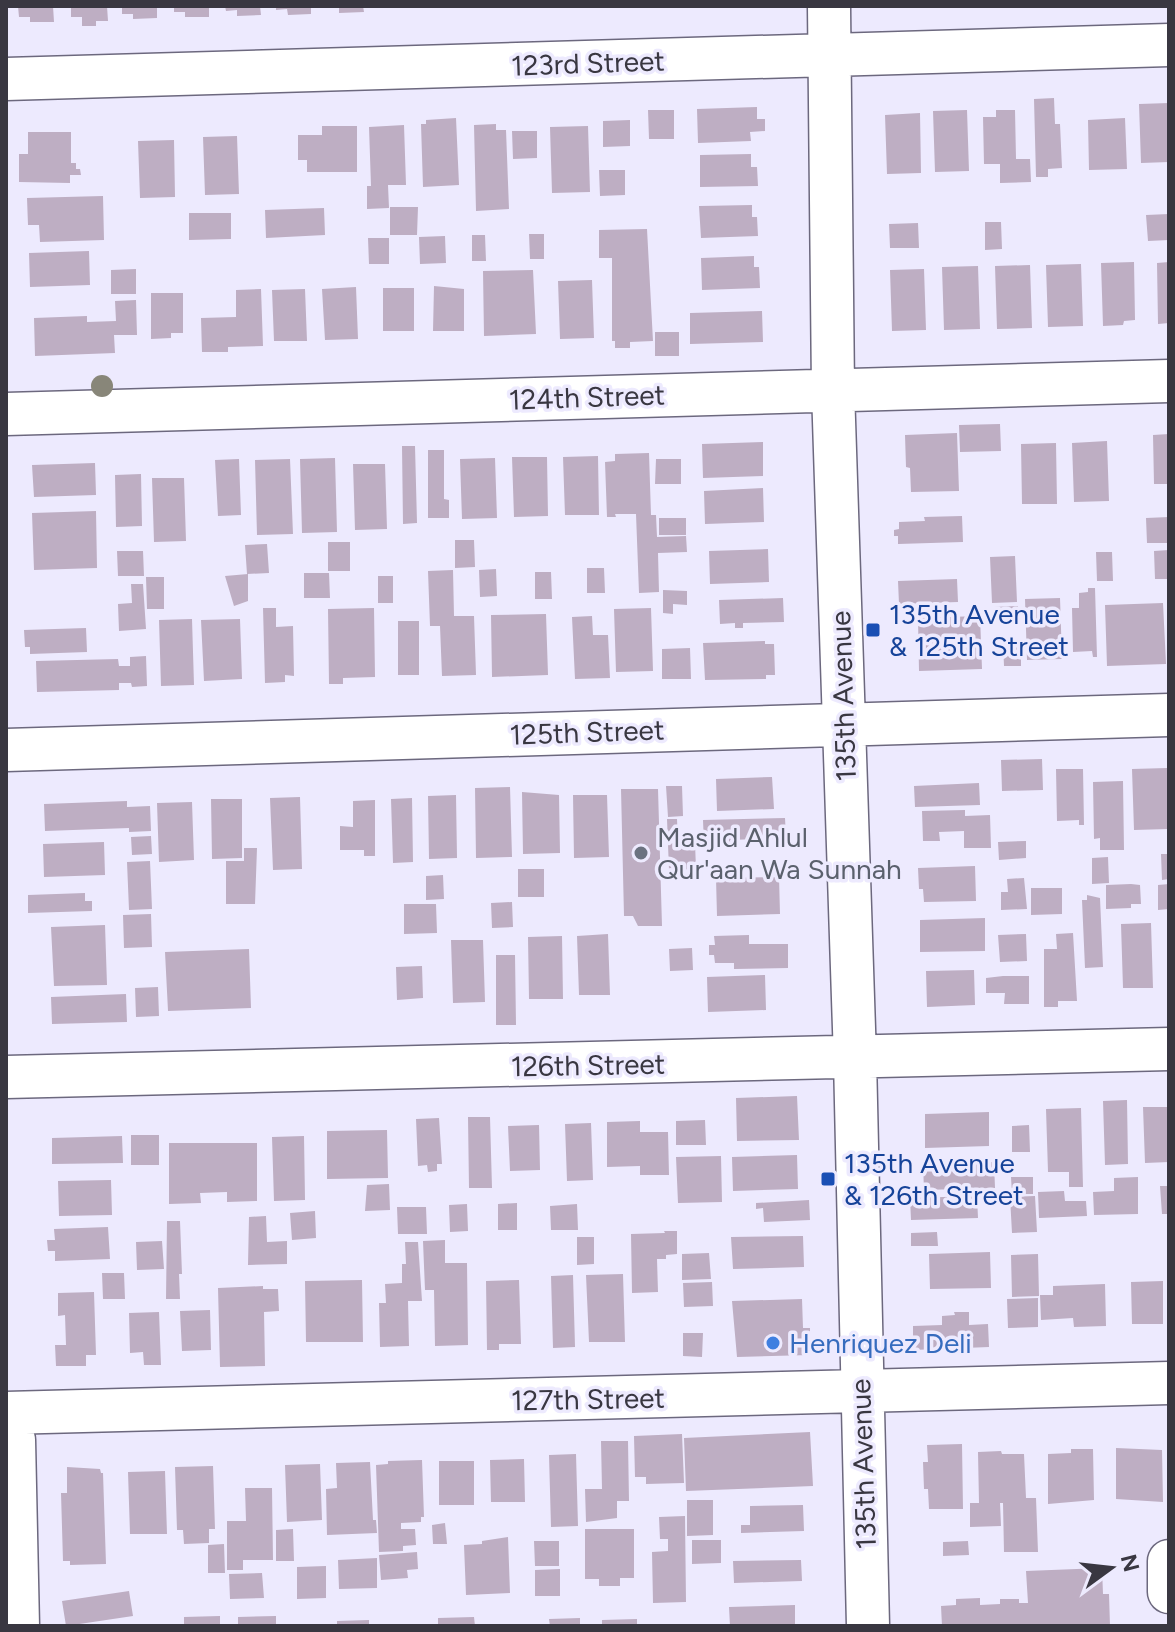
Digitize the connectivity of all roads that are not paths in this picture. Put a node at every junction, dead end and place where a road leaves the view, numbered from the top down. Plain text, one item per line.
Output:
1 (829, 6) edge
2 (1169, 45) edge
3 (831, 55) junction
4 (6, 79) edge
5 (1169, 381) edge
6 (833, 390) junction
7 (6, 414) edge
8 (1169, 715) edge
9 (844, 724) junction
10 (6, 750) edge
11 (1169, 1049) edge
12 (855, 1059) junction
13 (6, 1077) edge
14 (1169, 1383) edge
15 (862, 1392) junction
16 (6, 1413) edge
17 (1169, 1561) edge
18 (1169, 1592) edge
19 (18, 1626) edge
20 (868, 1626) edge

1 - 3 street, 135th Avenue
2 - 3 street, 123rd Street
3 - 4 street, 123rd Street
3 - 6 street, 135th Avenue
5 - 6 street, 124th Street
6 - 7 street, 124th Street
6 - 9 street, 135th Avenue
8 - 9 street, 125th Street
9 - 10 street, 125th Street
9 - 12 street, 135th Avenue
11 - 12 street, 126th Street
12 - 13 street, 126th Street
12 - 15 street, 135th Avenue
14 - 15 street, 127th Street
15 - 16 street, 127th Street
15 - 20 street, 135th Avenue
16 - 19 street
17 - 18 street

